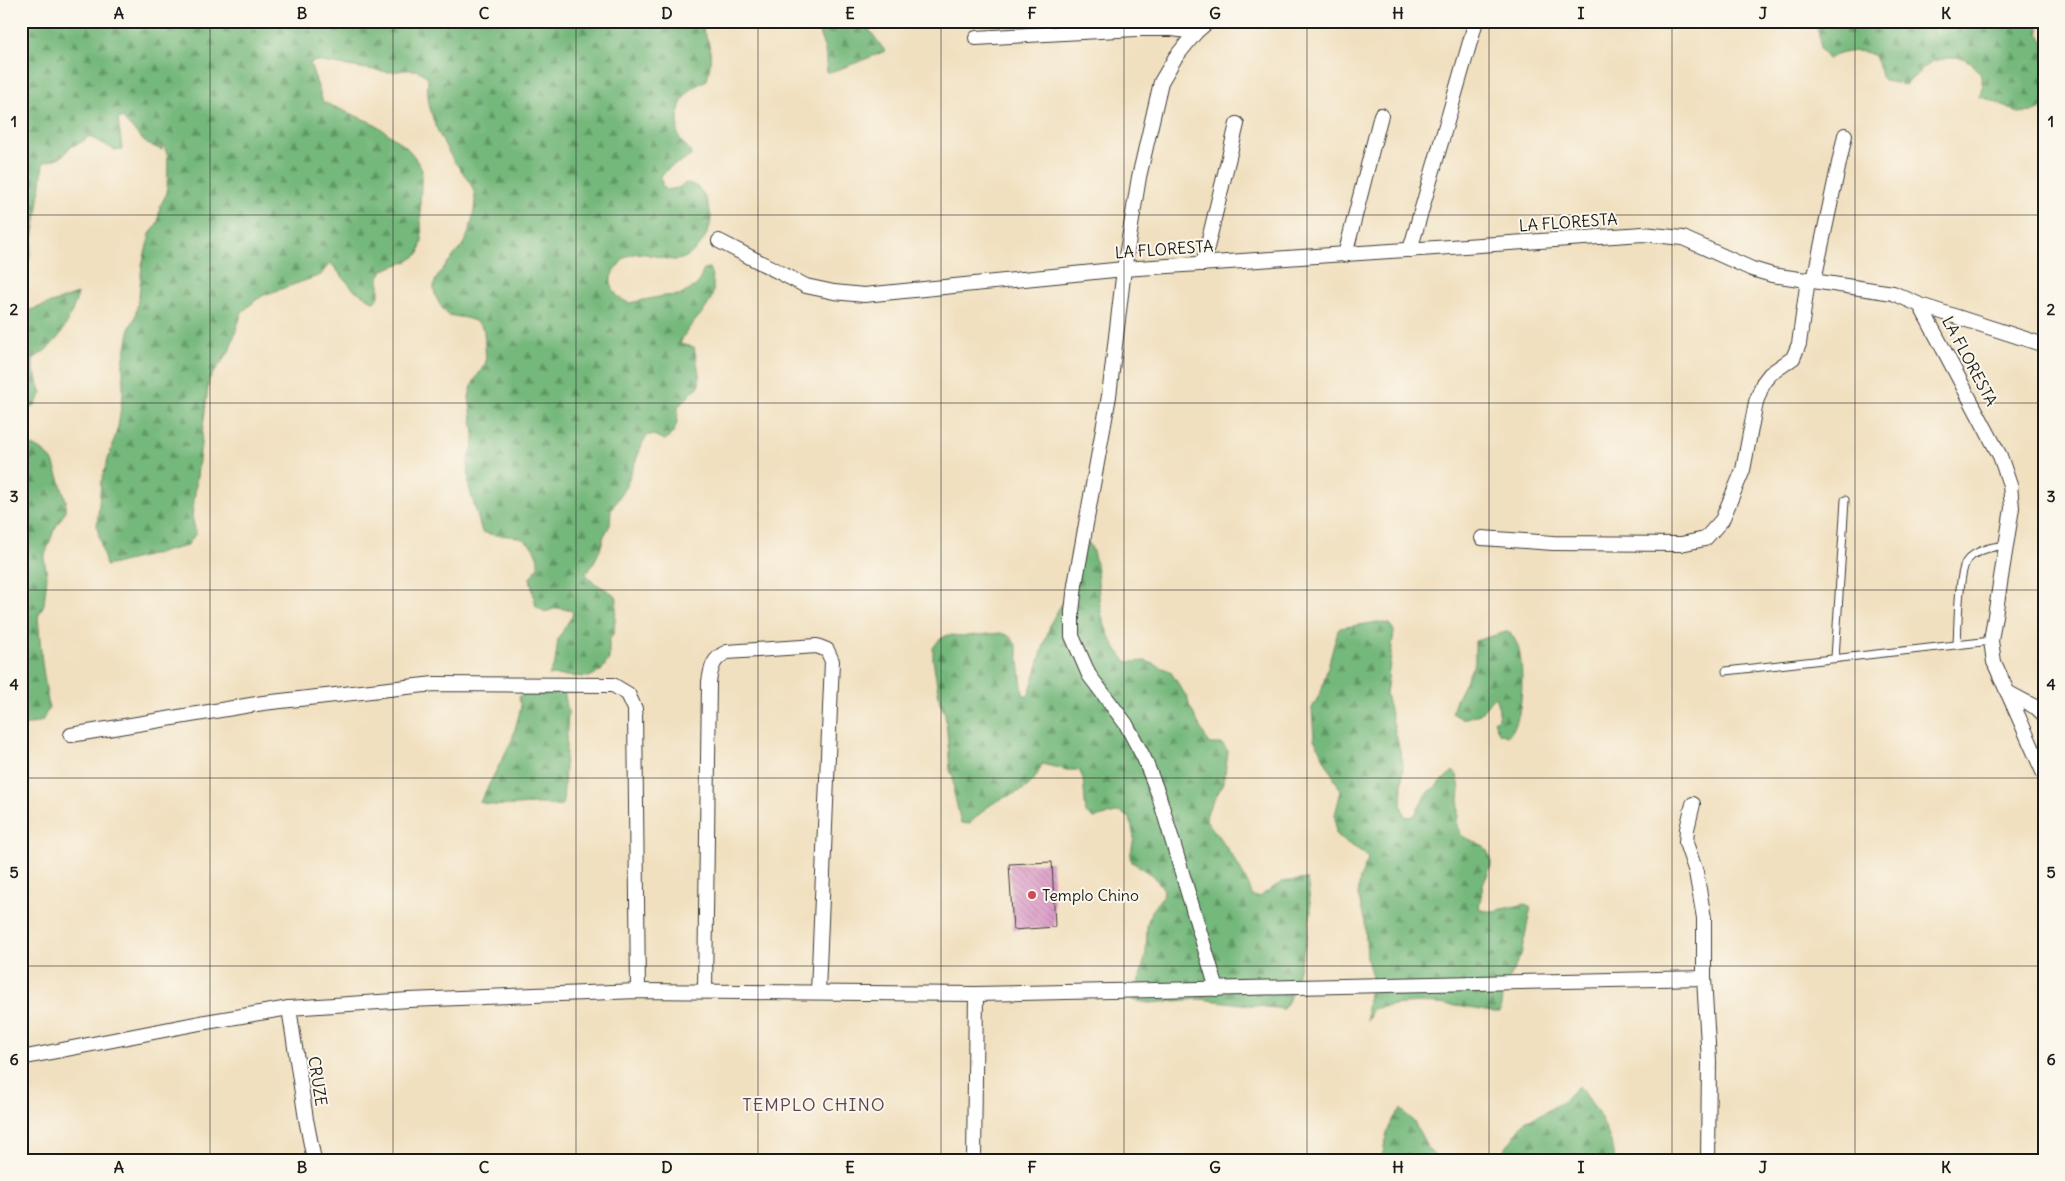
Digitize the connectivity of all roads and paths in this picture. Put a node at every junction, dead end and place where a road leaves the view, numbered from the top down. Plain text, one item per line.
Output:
1 (1209, 21) edge
2 (1476, 21) edge
3 (1196, 32) junction
4 (976, 38) dead end
5 (1381, 115) dead end
6 (1237, 124) dead end
7 (1845, 135) dead end
8 (719, 242) dead end
9 (1410, 250) junction
10 (1345, 255) junction
11 (1203, 264) junction
12 (1124, 270) junction
13 (1811, 280) junction
14 (1920, 305) junction
15 (2044, 345) edge
16 (1845, 500) dead end
17 (1482, 538) dead end
18 (2005, 545) junction
19 (1991, 641) junction
20 (1957, 645) junction
21 (1836, 658) junction
22 (1726, 671) dead end
23 (2007, 692) junction
24 (2044, 716) edge
25 (71, 735) dead end
26 (2044, 774) edge
27 (1693, 804) dead end
28 (1704, 978) junction
29 (1217, 990) junction
30 (638, 991) junction
31 (705, 991) junction
32 (818, 992) junction
33 (976, 994) junction
34 (289, 1008) junction
35 (21, 1058) edge
36 (314, 1160) edge
37 (974, 1160) edge
38 (1708, 1160) edge

1 - 3 street
2 - 9 street
3 - 4 street
3 - 12 street
5 - 10 street
6 - 11 street
7 - 13 street
8 - 12 street, LA FLORESTA
9 - 10 street, LA FLORESTA
9 - 13 street, LA FLORESTA
10 - 11 street, LA FLORESTA
11 - 12 street, LA FLORESTA
12 - 29 street
13 - 14 street, LA FLORESTA
13 - 17 street
14 - 15 street
14 - 18 street, LA FLORESTA
16 - 21 lane
18 - 19 street, LA FLORESTA
18 - 20 lane
19 - 20 lane
19 - 23 street, LA FLORESTA
20 - 21 lane
21 - 22 lane
23 - 24 street
23 - 26 street, LA FLORESTA
25 - 30 street
27 - 28 street
28 - 29 street
28 - 38 street
29 - 33 street
30 - 31 street
30 - 34 street
31 - 32 street
31 - 32 street
32 - 33 street
33 - 37 street
34 - 35 street
34 - 36 street, CRUZE

